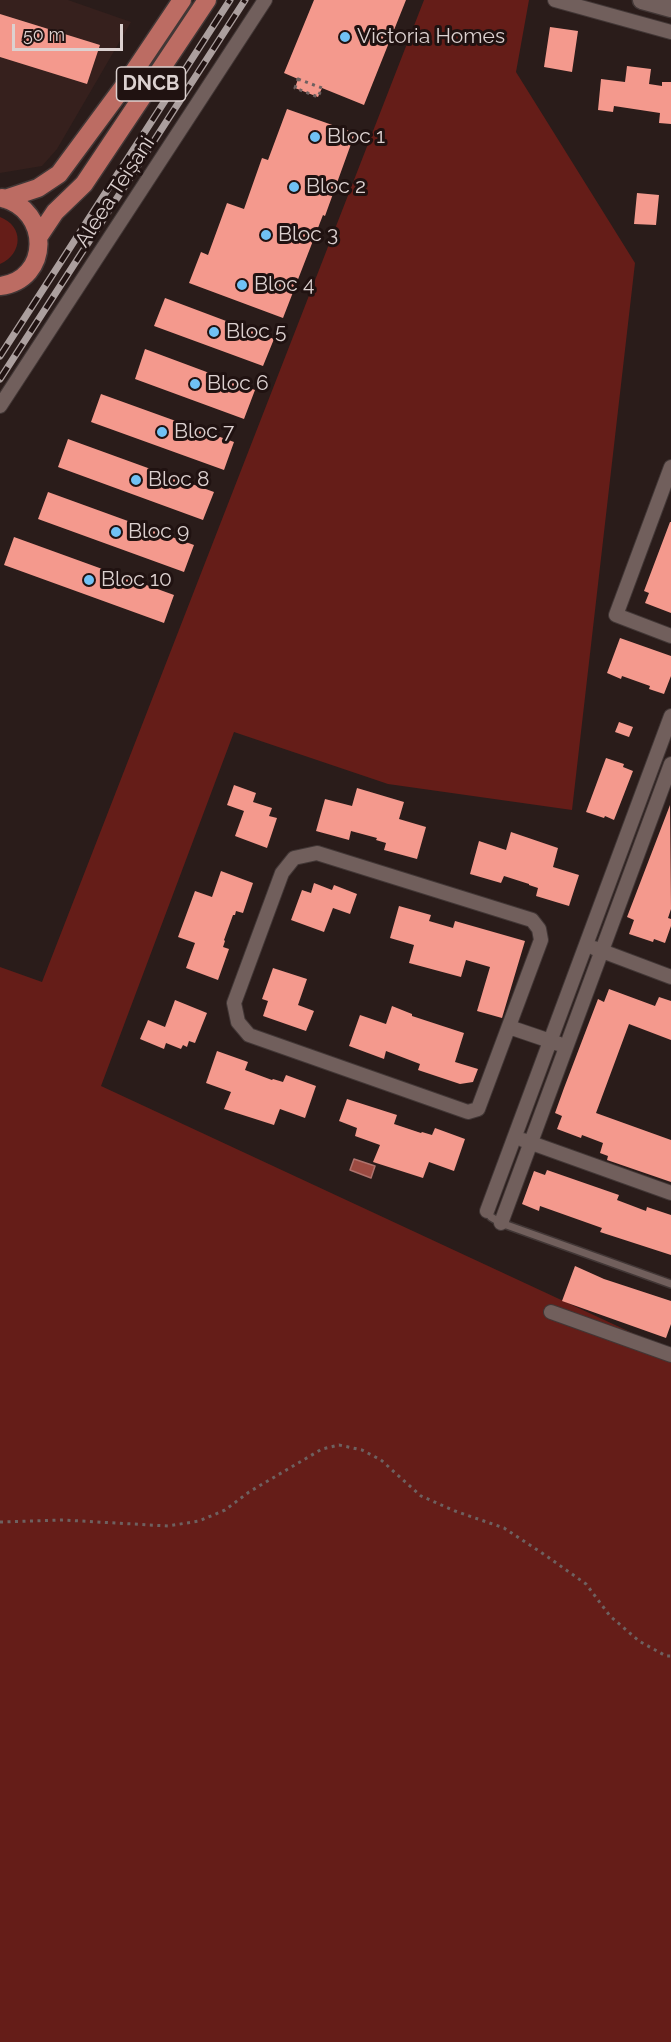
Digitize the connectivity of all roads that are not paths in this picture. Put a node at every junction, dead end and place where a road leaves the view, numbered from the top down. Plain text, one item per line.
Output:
1 (182, 0) edge
2 (207, 0) edge
3 (265, 0) edge
4 (555, 0) edge
5 (642, 0) edge
6 (671, 8) edge
7 (671, 32) edge
8 (2, 198) edge
9 (39, 236) junction
10 (7, 284) edge
11 (0, 301) edge
12 (0, 406) edge
13 (671, 467) edge
14 (671, 636) edge
15 (671, 716) edge
16 (666, 742) edge
17 (657, 755) junction
18 (671, 762) edge
19 (586, 945) junction
20 (602, 951) junction
21 (671, 977) edge
22 (509, 1027) junction
23 (550, 1042) junction
24 (566, 1047) junction
25 (515, 1137) junction
26 (531, 1143) junction
27 (671, 1193) edge
28 (487, 1211) joint
29 (501, 1223) junction
30 (671, 1284) edge
31 (551, 1312) dead end
32 (671, 1355) edge

1 - 8 main road, DNCB
2 - 9 main road, DNCB
3 - 12 street, Aleea Teișani
4 - 7 street
5 - 6 main road
8 - 9 main road, DNCB
9 - 10 main road, DNCB
10 - 11 main road, DNCB
13 - 14 street
15 - 16 street
16 - 17 street
17 - 18 street
17 - 19 street
18 - 20 street
19 - 20 street
19 - 23 street
20 - 21 street
20 - 24 street
22 - 22 street
22 - 23 street
23 - 24 street
23 - 25 street
24 - 26 street
25 - 26 street
25 - 28 street
26 - 27 street
26 - 29 street
28 - 29 lane
29 - 30 lane
31 - 32 street

